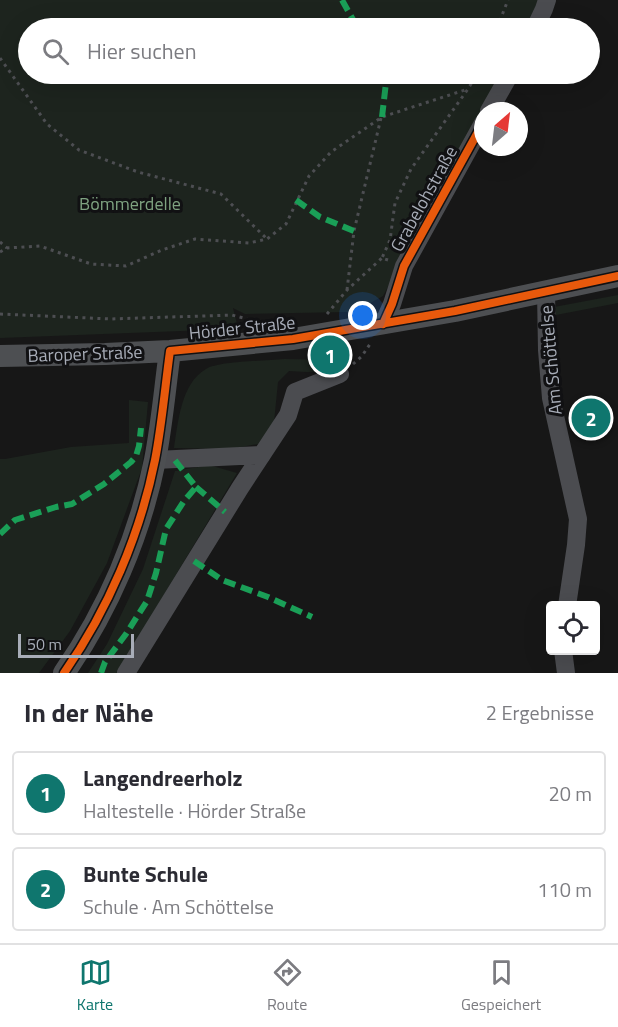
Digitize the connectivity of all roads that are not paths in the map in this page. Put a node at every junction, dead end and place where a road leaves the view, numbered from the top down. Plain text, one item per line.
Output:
1 (547, 0) edge
2 (540, 18) edge
3 (504, 84) edge
4 (494, 102) edge
5 (474, 139) edge
6 (618, 276) edge
7 (546, 292) junction
8 (383, 324) junction
9 (170, 351) junction
10 (0, 356) edge
11 (340, 374) road end
12 (262, 455) junction
13 (155, 460) junction
14 (568, 601) edge
15 (564, 655) edge
16 (64, 673) edge
17 (126, 673) edge
18 (566, 673) edge

1 - 2 street
3 - 4 street
5 - 8 street, Grabelohstraße
6 - 7 main road, Hörder Straße
7 - 8 main road, Hörder Straße
7 - 14 street, Am Schöttelse
8 - 9 main road, Hörder Straße
9 - 10 main road, Baroper Straße
9 - 13 main road, Hörder Straße
11 - 12 street
12 - 13 street
12 - 17 street
13 - 16 main road, Hörder Straße
15 - 18 street

